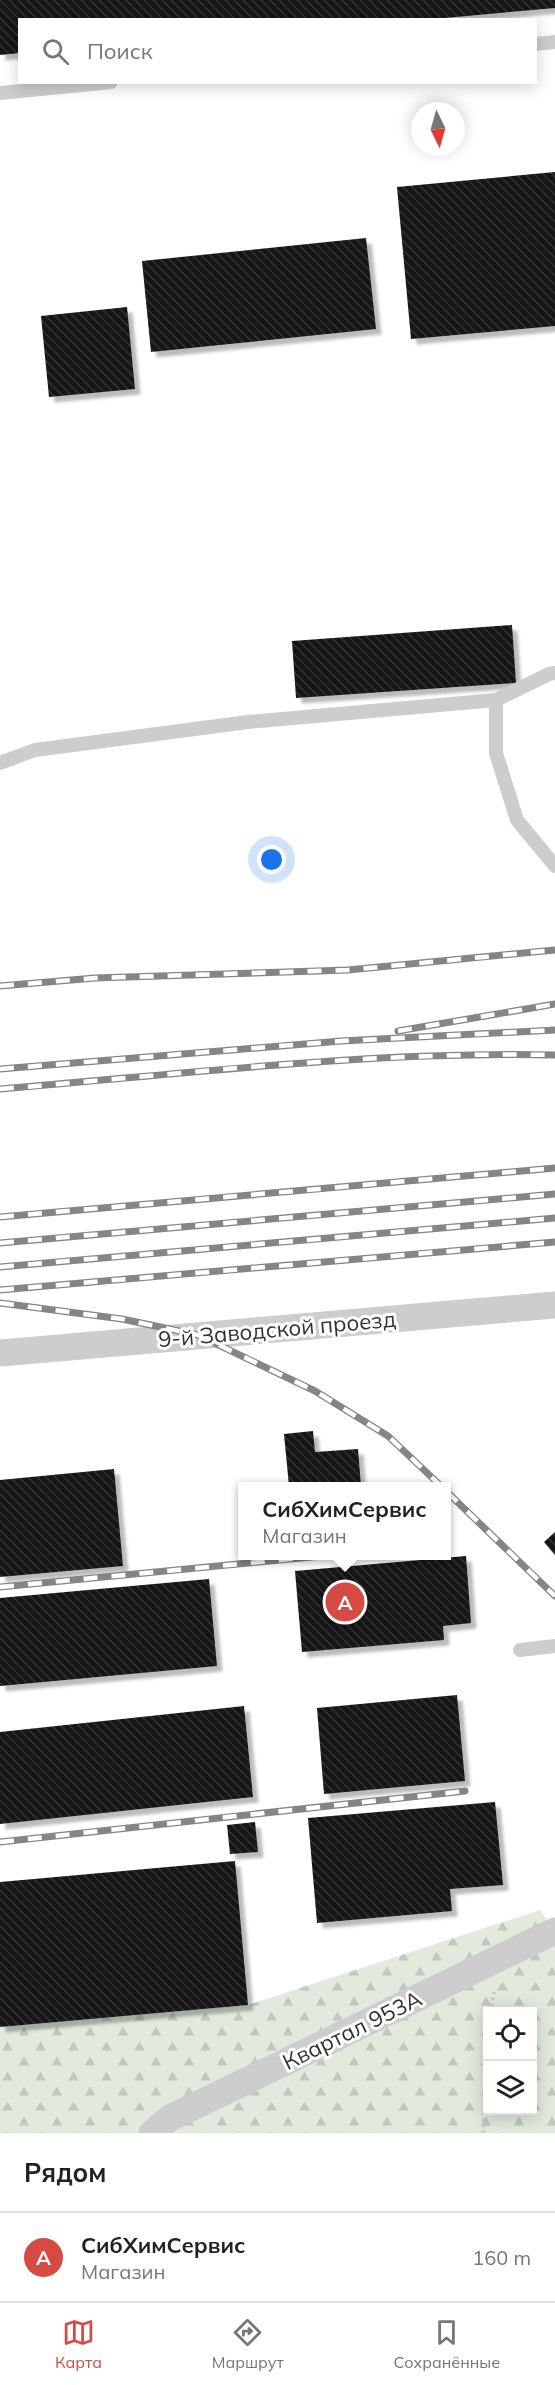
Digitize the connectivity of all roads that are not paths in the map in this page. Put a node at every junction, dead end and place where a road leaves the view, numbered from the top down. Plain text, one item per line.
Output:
1 (555, 42) edge
2 (537, 44) edge
3 (91, 84) edge
4 (0, 93) edge
5 (555, 673) edge
6 (496, 700) junction
7 (0, 763) edge
8 (555, 866) edge
9 (555, 1305) edge
10 (0, 1353) edge
11 (555, 1646) edge
12 (520, 1650) dead end
13 (555, 1931) edge
14 (152, 2133) edge

1 - 2 lane
3 - 4 lane
5 - 6 lane
6 - 7 lane
6 - 8 lane
9 - 10 street, 9-й Заводской проезд
11 - 12 lane
13 - 14 street, Квартал 953А

